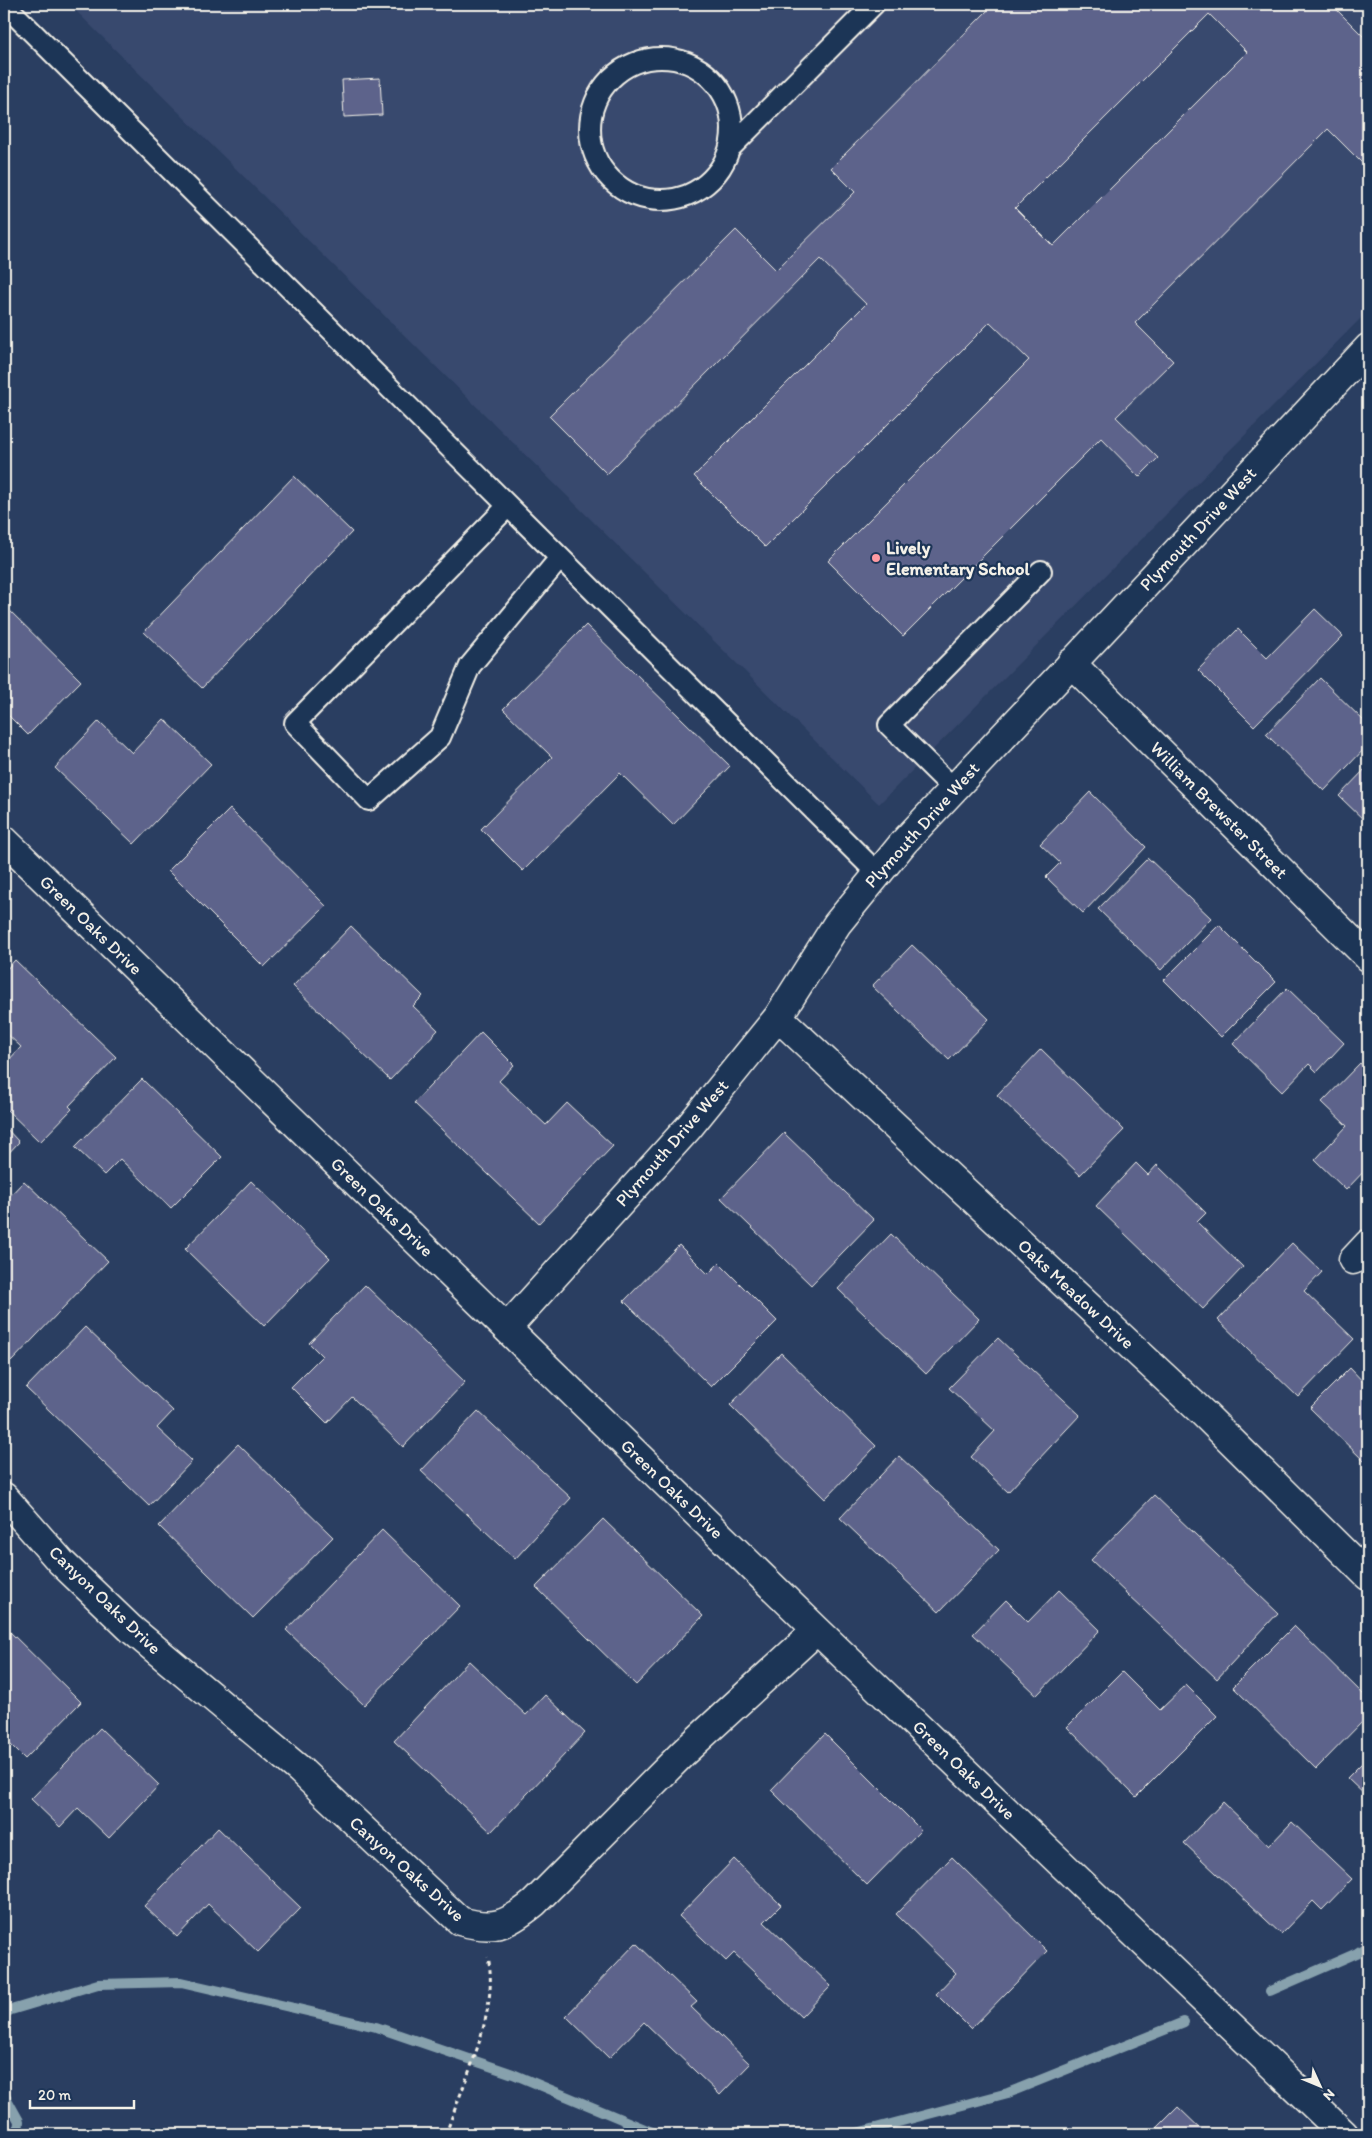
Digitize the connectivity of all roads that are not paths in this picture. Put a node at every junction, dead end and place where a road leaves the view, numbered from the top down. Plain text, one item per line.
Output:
1 (4, 4) edge
2 (874, 4) edge
3 (731, 147) junction
4 (1368, 348) edge
5 (508, 506) junction
6 (560, 558) junction
7 (1041, 571) dead end
8 (1071, 663) junction
9 (954, 789) junction
10 (4, 840) edge
11 (878, 874) junction
12 (1368, 957) edge
13 (778, 1017) junction
14 (507, 1328) junction
15 (4, 1497) edge
16 (1368, 1576) edge
17 (818, 1630) junction
18 (1344, 2134) edge

1 - 5 lane
2 - 3 lane
3 - 3 lane
4 - 8 street, Plymouth Drive West
5 - 6 lane
5 - 6 lane
6 - 11 lane
7 - 9 lane
8 - 9 street, Plymouth Drive West
8 - 12 street, William Brewster Street
9 - 11 street, Plymouth Drive West
10 - 14 street, Green Oaks Drive
11 - 13 street, Plymouth Drive West
13 - 14 street, Plymouth Drive West
13 - 16 street, Oaks Meadow Drive
14 - 17 street, Green Oaks Drive
15 - 17 street, Canyon Oaks Drive
17 - 18 street, Green Oaks Drive

